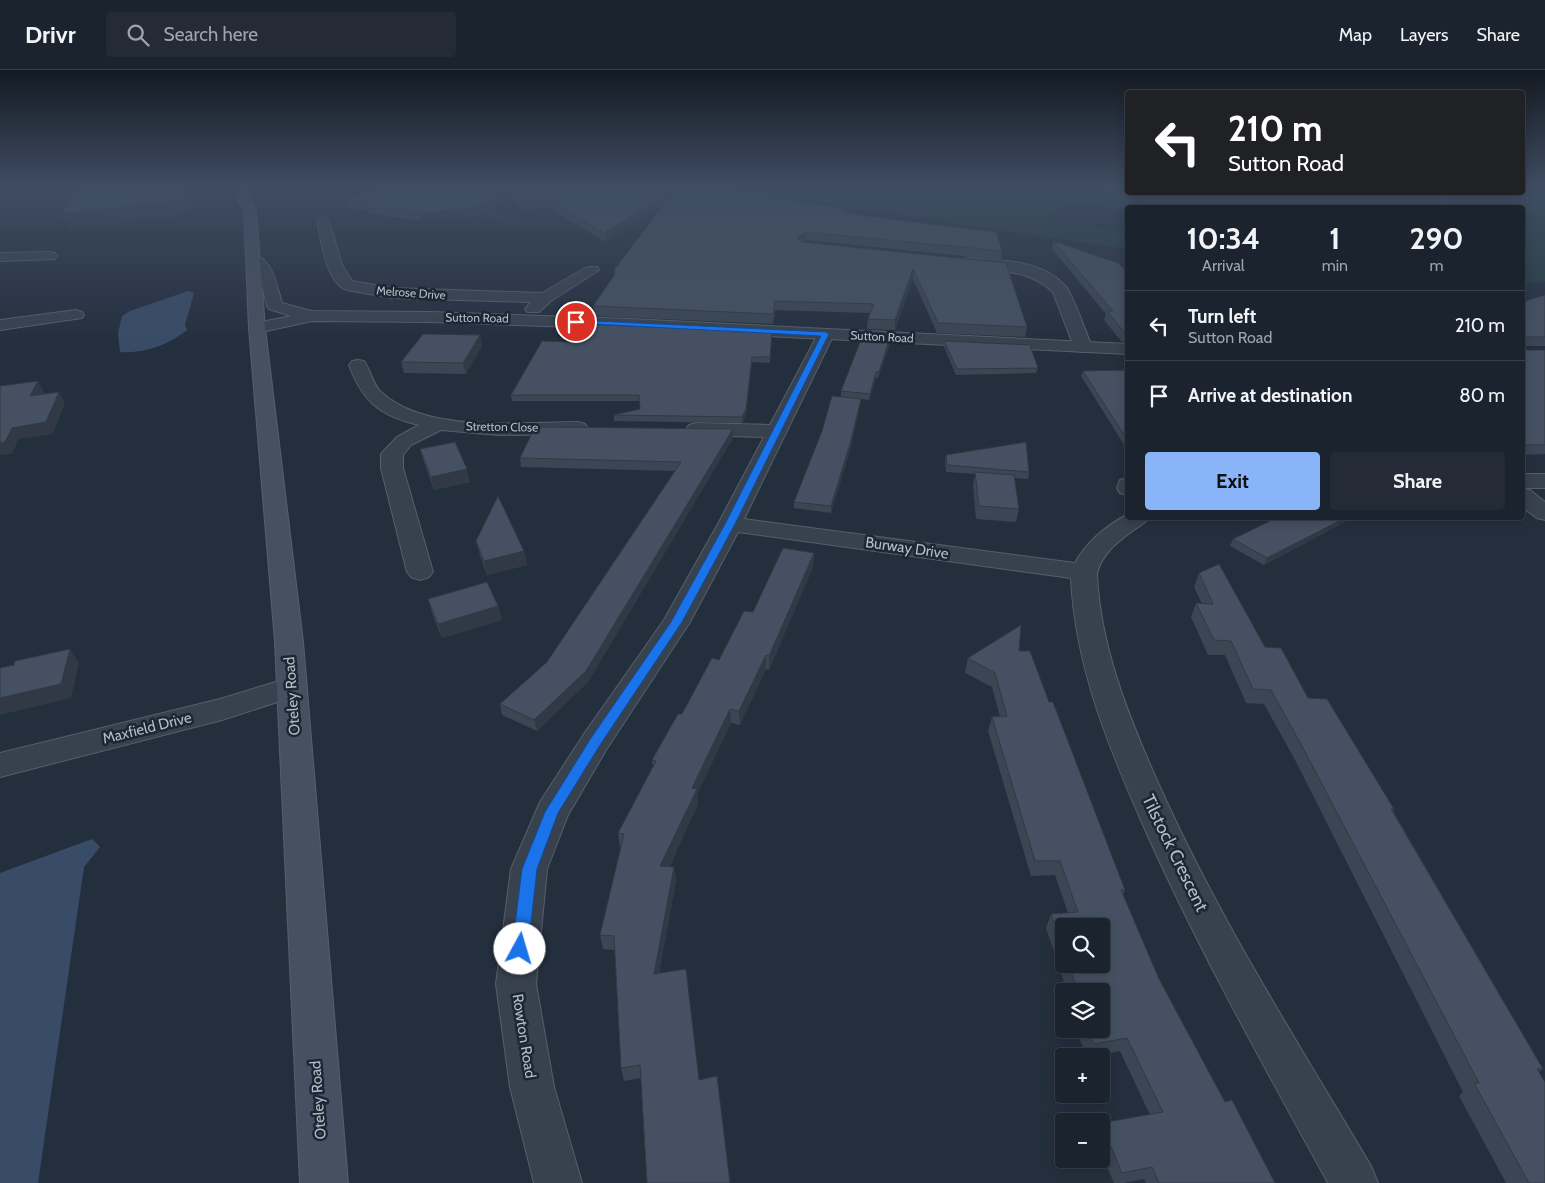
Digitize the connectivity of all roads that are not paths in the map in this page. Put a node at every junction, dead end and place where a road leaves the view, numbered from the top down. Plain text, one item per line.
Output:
1 (252, 238) edge
2 (332, 238) edge
3 (50, 256) dead end
4 (22, 257) junction
5 (0, 258) edge
6 (254, 259) junction
7 (952, 260) edge
8 (592, 270) dead end
9 (0, 271) edge
10 (577, 279) junction
11 (602, 282) dead end
12 (545, 298) junction
13 (312, 316) junction
14 (78, 317) dead end
15 (366, 318) junction
16 (521, 320) junction
17 (0, 325) edge
18 (258, 333) junction
19 (826, 334) junction
20 (1083, 347) junction
21 (1125, 349) edge
22 (358, 364) dead end
23 (437, 424) junction
24 (598, 428) edge
25 (676, 429) edge
26 (777, 431) junction
27 (1545, 481) edge
28 (1525, 482) edge
29 (1525, 498) edge
30 (1545, 513) edge
31 (1133, 520) edge
32 (730, 524) junction
33 (420, 572) dead end
34 (1084, 572) junction
35 (292, 687) junction
36 (0, 765) edge
37 (324, 1183) edge
38 (558, 1183) edge
39 (1354, 1183) edge

1 - 6 main road, Oteley Road
2 - 12 street, Melrose Drive
3 - 4 street
4 - 5 street
4 - 9 street
6 - 13 street
6 - 18 main road, Oteley Road
7 - 20 street
8 - 10 street
10 - 11 street
10 - 12 street
12 - 16 street
13 - 15 street, Sutton Road
13 - 18 street, Sutton Road
14 - 17 street
15 - 16 street, Sutton Road
15 - 18 street, Sutton Road
16 - 19 street, Sutton Road
18 - 35 main road, Oteley Road
19 - 20 street, Sutton Road
19 - 26 street, Rowton Road
20 - 21 street, Sutton Road
22 - 23 street, Stretton Close
23 - 24 street, Stretton Close
23 - 33 street
25 - 26 street
26 - 32 street, Rowton Road
27 - 28 street
29 - 30 street
31 - 34 street
32 - 34 street, Burway Drive
32 - 38 street, Rowton Road
34 - 39 street, Tilstock Crescent
35 - 36 street, Maxfield Drive
35 - 37 main road, Oteley Road

